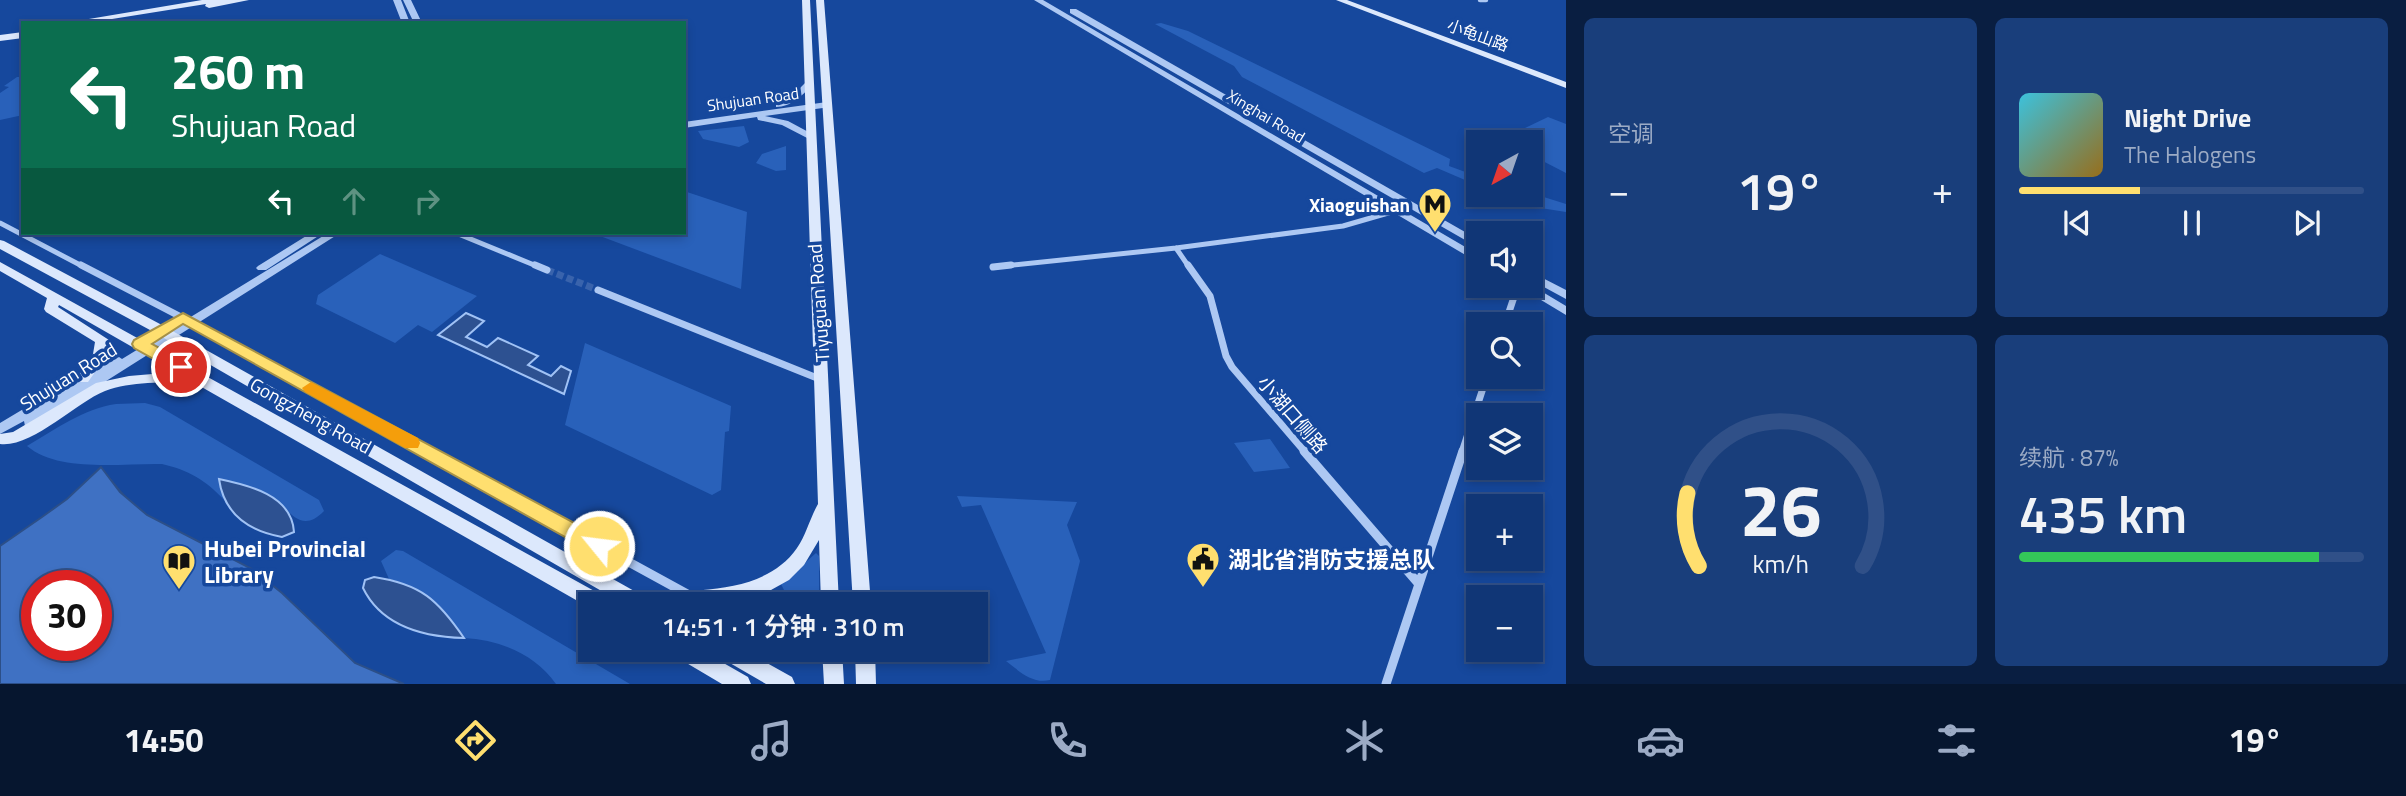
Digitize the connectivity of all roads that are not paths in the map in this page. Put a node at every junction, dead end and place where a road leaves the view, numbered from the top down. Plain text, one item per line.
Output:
1 (218, 0) edge
2 (245, 0) edge
3 (397, 0) edge
4 (407, 0) edge
5 (806, 0) edge
6 (820, 0) edge
7 (1038, 0) edge
8 (1054, 0) edge
9 (1340, 0) edge
10 (1356, 0) edge
11 (1480, 0) edge
12 (1486, 0) edge
13 (82, 21) edge
14 (113, 21) edge
15 (405, 21) edge
16 (417, 21) edge
17 (21, 32) edge
18 (0, 36) edge
19 (1566, 79) edge
20 (809, 84) junction
21 (1566, 85) edge
22 (827, 102) junction
23 (809, 104) junction
24 (779, 105) junction
25 (686, 117) edge
26 (729, 118) junction
27 (686, 125) edge
28 (811, 137) junction
29 (1395, 211) junction
30 (0, 223) edge
31 (21, 234) edge
32 (23, 235) edge
33 (315, 235) edge
34 (332, 235) edge
35 (461, 235) edge
36 (1466, 238) edge
37 (0, 244) edge
38 (1176, 248) junction
39 (1466, 252) edge
40 (0, 266) edge
41 (993, 267) dead end
42 (547, 270) tunnel mouth
43 (1543, 282) edge
44 (598, 290) tunnel mouth
45 (1566, 295) edge
46 (54, 296) junction
47 (1543, 298) edge
48 (1566, 311) edge
49 (187, 320) junction
50 (165, 333) junction
51 (144, 346) junction
52 (195, 375) junction
53 (83, 378) junction
54 (822, 381) junction
55 (1484, 389) edge
56 (1, 436) edge
57 (828, 501) junction
58 (1418, 583) junction
59 (579, 592) edge
60 (620, 592) edge
61 (684, 592) edge
62 (732, 592) edge
63 (830, 592) edge
64 (861, 592) edge
65 (703, 662) edge
66 (746, 662) edge
67 (833, 662) edge
68 (865, 662) edge
69 (741, 684) edge
70 (785, 684) edge
71 (834, 684) edge
72 (866, 684) edge
73 (1386, 684) edge

1 - 13 main road
2 - 14 main road
3 - 15 street
4 - 16 street
5 - 20 main road, Tiyuguan Road
6 - 22 main road, Tiyuguan Road
7 - 29 street, Xinghai Road
8 - 36 street, Xinghai Road
9 - 21 main road, 小龟山路
10 - 19 main road, 小龟山路
11 - 12 street
17 - 18 main road
20 - 23 main road, Tiyuguan Road
20 - 24 street
22 - 23 street, Shujuan Road
22 - 64 main road, Tiyuguan Road
23 - 24 street, Shujuan Road
23 - 26 street, Shujuan Road
23 - 28 main road, Tiyuguan Road
24 - 25 street, Shujuan Road
26 - 27 street, Shujuan Road
26 - 28 street
28 - 54 main road, Tiyuguan Road
29 - 38 street
29 - 39 street, Xinghai Road
30 - 31 street
32 - 49 street
33 - 49 street, Shujuan Road
34 - 49 street, Shujuan Road
35 - 42 street
37 - 50 main road, Gongzheng Road
38 - 41 street
38 - 58 street, 小湖口侧路
40 - 46 main road, Gongzheng Road
43 - 45 street
44 - 54 street
46 - 51 main road, Gongzheng Road
46 - 53 main road
47 - 48 street
49 - 50 street, Shujuan Road
49 - 61 street
50 - 51 street, Shujuan Road
50 - 60 main road, Gongzheng Road
51 - 52 main road, Gongzheng Road
51 - 53 street, Shujuan Road
51 - 56 street, Shujuan Road
52 - 56 main road
52 - 59 main road, Gongzheng Road
53 - 56 street, Shujuan Road
54 - 57 main road, Tiyuguan Road
55 - 58 street
57 - 62 main road
57 - 63 main road, Tiyuguan Road
58 - 73 street
65 - 69 main road
66 - 70 main road
67 - 71 main road
68 - 72 main road

